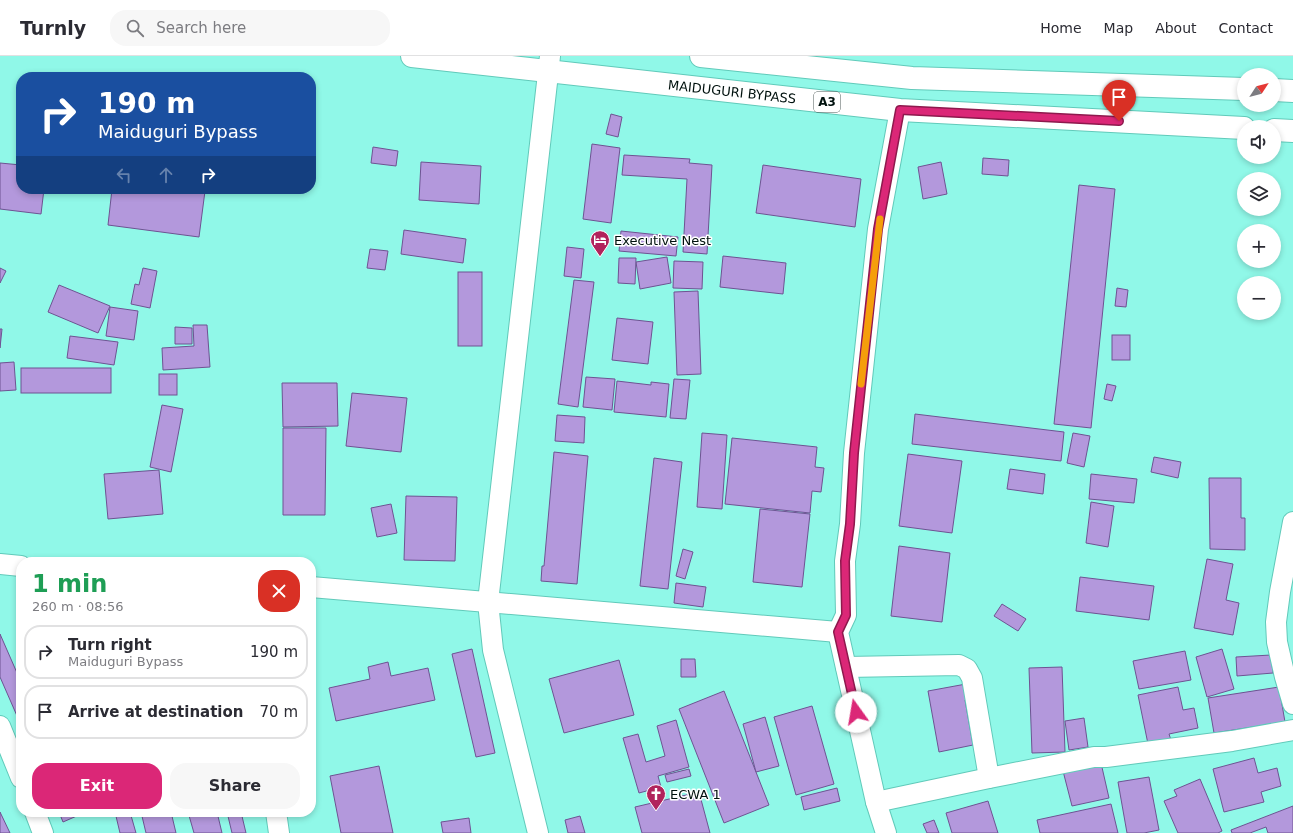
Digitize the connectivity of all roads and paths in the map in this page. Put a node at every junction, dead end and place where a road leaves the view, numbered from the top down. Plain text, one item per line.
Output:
1 (412, 56) edge
2 (701, 56) edge
3 (549, 64) edge
4 (1237, 89) edge
5 (1281, 90) edge
6 (1293, 91) edge
7 (900, 110) junction
8 (1237, 128) edge
9 (1281, 130) edge
10 (1293, 131) edge
11 (1293, 522) edge
12 (0, 564) edge
13 (16, 566) edge
14 (316, 587) edge
15 (488, 602) junction
16 (838, 632) junction
17 (846, 667) junction
18 (1293, 704) edge
19 (0, 726) edge
20 (1293, 730) edge
21 (16, 766) edge
22 (989, 778) junction
23 (876, 802) junction
24 (36, 817) edge
25 (277, 817) edge
26 (43, 833) edge
27 (279, 833) edge
28 (538, 833) edge
29 (886, 833) edge

1 - 3 highway, MAIDUGURI BYPASS / A3
2 - 4 highway
3 - 7 highway, MAIDUGURI BYPASS / A3
3 - 15 street
5 - 6 highway
7 - 8 highway, MAIDUGURI BYPASS / A3
7 - 16 street
9 - 10 highway
11 - 18 street
12 - 13 street
14 - 15 street
15 - 16 street
15 - 28 street
16 - 17 street
17 - 22 street
17 - 23 street
19 - 21 street
20 - 22 street
22 - 23 street
23 - 29 street
24 - 26 street
25 - 27 street

